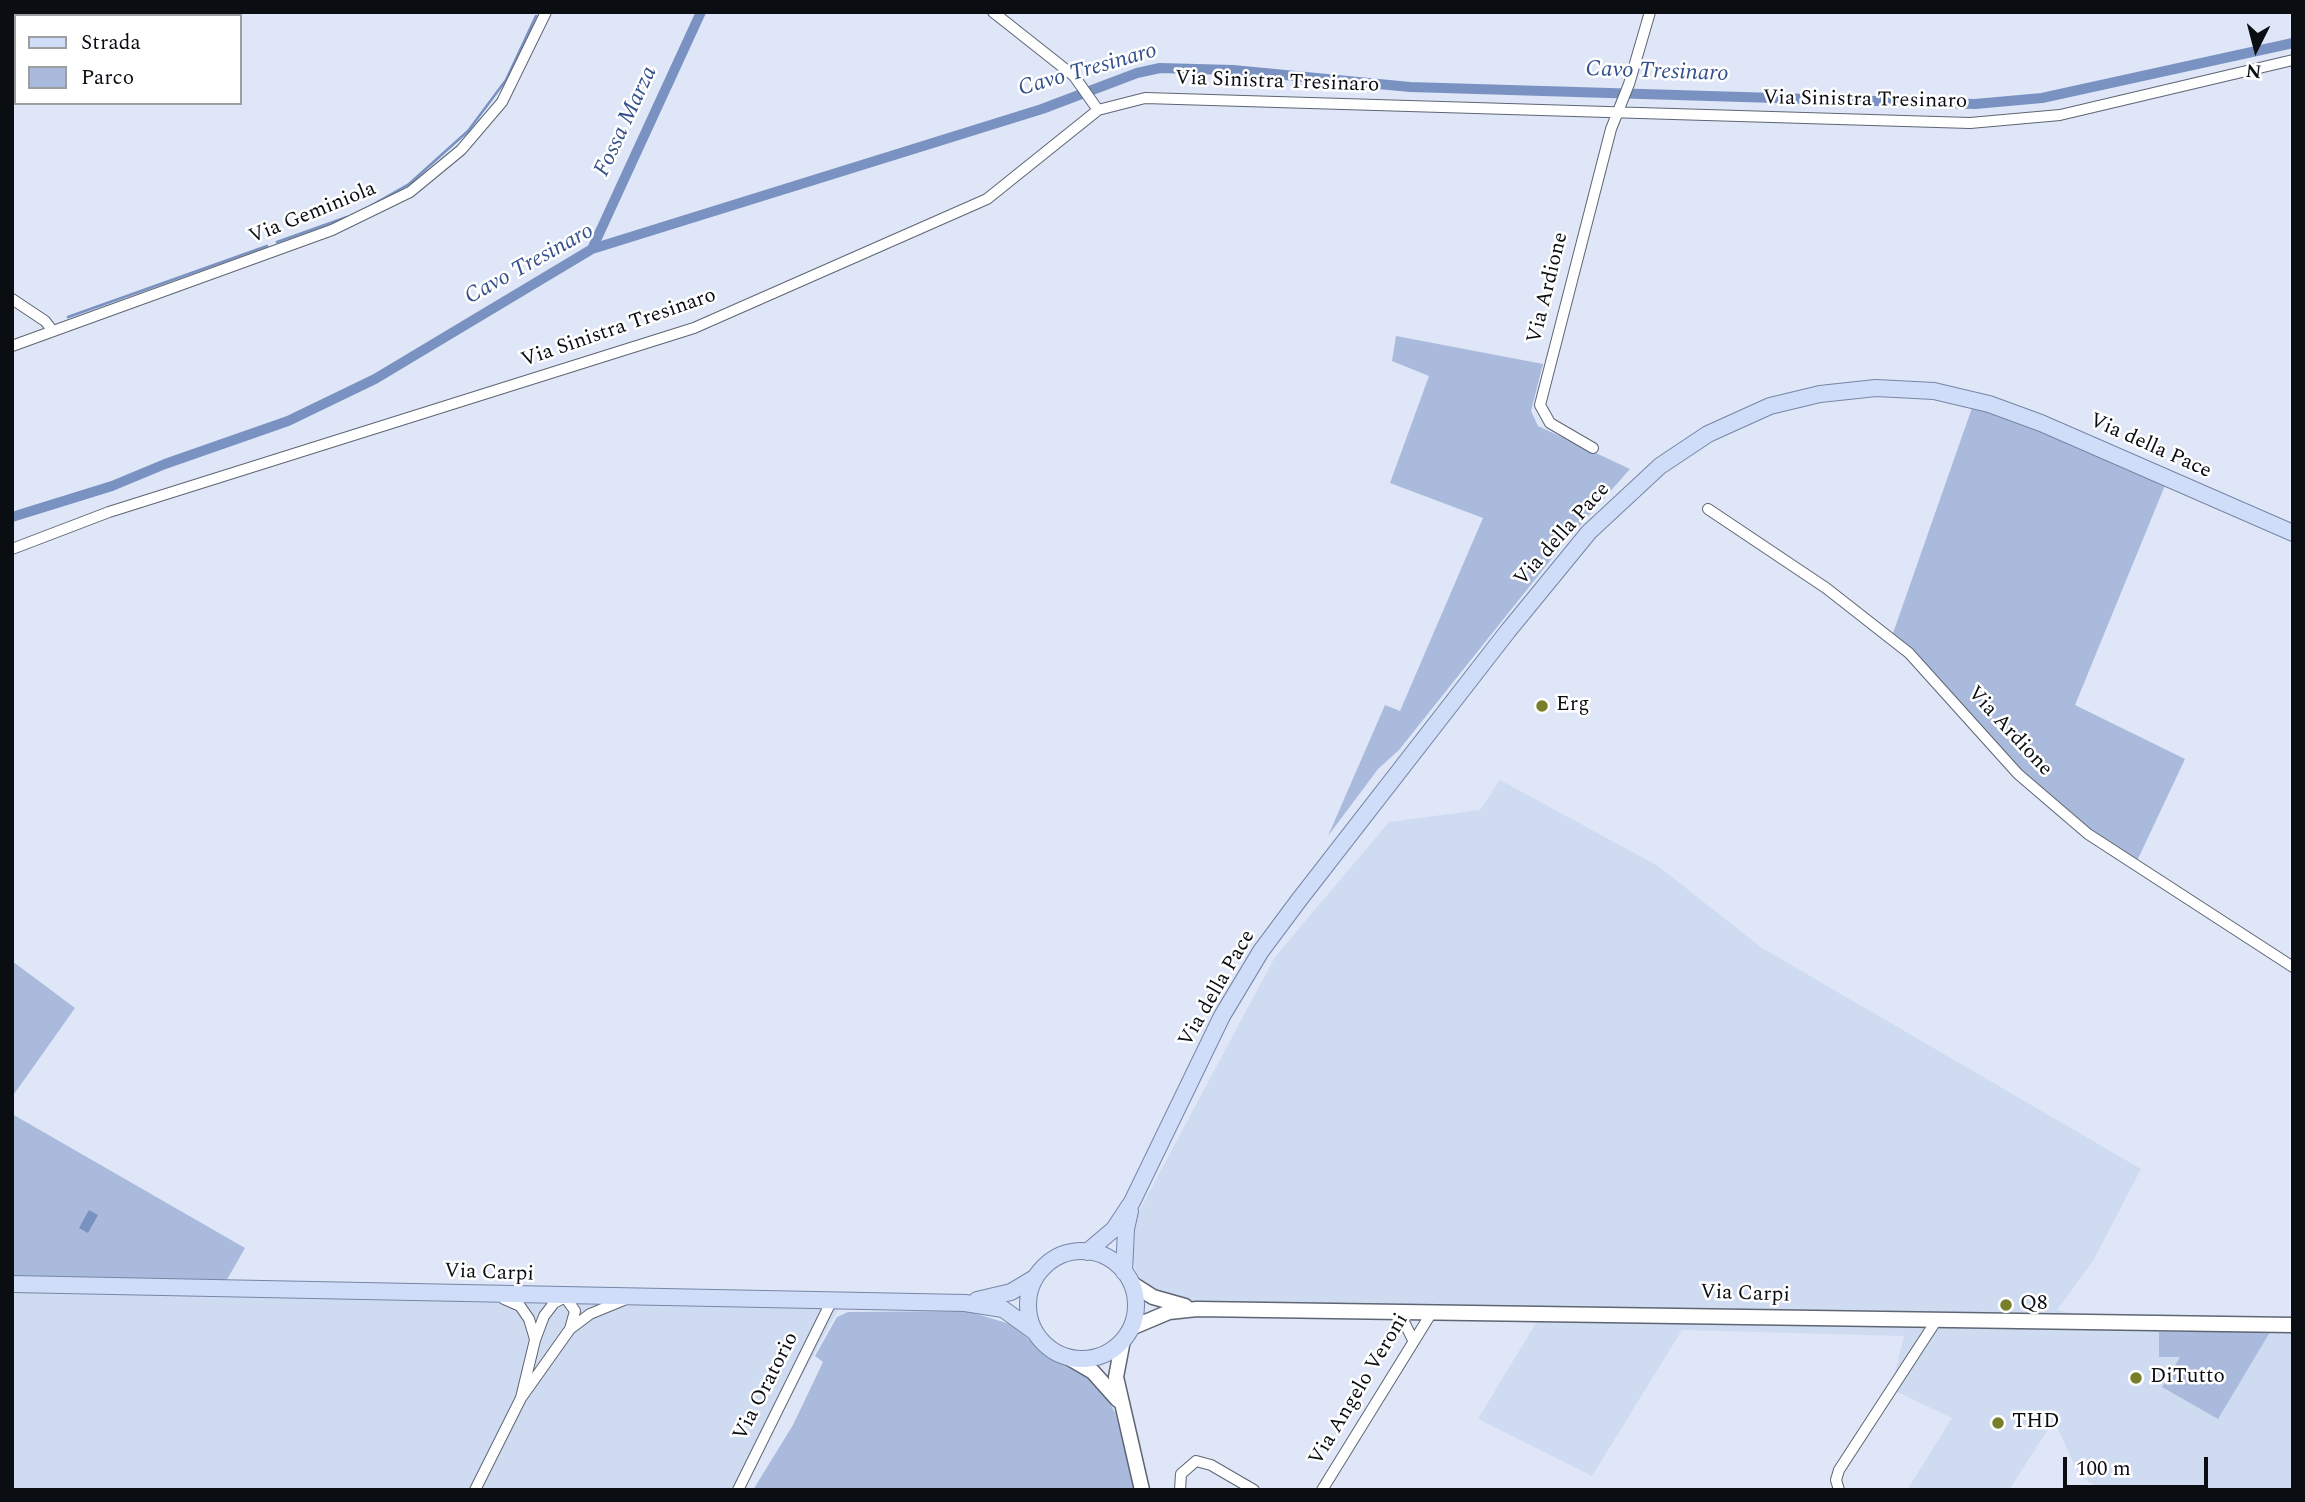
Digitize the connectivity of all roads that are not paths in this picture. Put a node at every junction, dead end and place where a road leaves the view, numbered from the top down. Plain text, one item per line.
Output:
1 (546, 12) edge
2 (993, 12) edge
3 (1650, 12) edge
4 (2293, 60) edge
5 (1098, 110) junction
6 (1618, 111) junction
7 (12, 299) edge
8 (53, 331) junction
9 (12, 346) edge
10 (1592, 448) dead end
11 (1709, 509) dead end
12 (2293, 533) edge
13 (12, 550) edge
14 (2293, 967) edge
15 (1132, 1202) junction
16 (1087, 1252) junction
17 (1036, 1277) junction
18 (1127, 1277) junction
19 (12, 1284) edge
20 (482, 1294) junction
21 (565, 1297) junction
22 (631, 1298) junction
23 (831, 1302) junction
24 (965, 1303) junction
25 (1197, 1309) junction
26 (1388, 1311) junction
27 (1433, 1311) junction
28 (1936, 1321) junction
29 (2293, 1325) edge
30 (570, 1329) junction
31 (1035, 1332) junction
32 (1127, 1334) junction
33 (535, 1339) junction
34 (1413, 1340) junction
35 (1069, 1358) junction
36 (521, 1398) junction
37 (1122, 1405) junction
38 (475, 1490) edge
39 (737, 1490) edge
40 (1142, 1490) edge
41 (1180, 1490) edge
42 (1254, 1490) edge
43 (1322, 1490) edge
44 (1839, 1490) edge

1 - 8 street, Via Geminiola
2 - 5 street
3 - 6 street, Via Ardione
4 - 6 street, Via Sinistra Tresinaro
5 - 6 street, Via Sinistra Tresinaro
5 - 13 street, Via Sinistra Tresinaro
6 - 10 street, Via Ardione
7 - 8 street
8 - 9 street, Via Geminiola
11 - 14 street, Via Ardione
12 - 15 main road, Via della Pace
15 - 16 main road, Via della Pace
15 - 18 main road, Via della Pace
16 - 17 main road, Via Carpi
16 - 18 main road, Via Carpi
17 - 24 main road, Via Carpi
17 - 31 main road
18 - 25 main road, Via Carpi
18 - 32 main road
19 - 20 main road, Via Carpi
20 - 21 main road, Via Carpi
20 - 33 street
21 - 22 main road, Via Carpi
21 - 30 street
21 - 33 street
22 - 23 main road, Via Carpi
22 - 30 street
23 - 24 main road, Via Carpi
23 - 39 street, Via Oratorio
24 - 31 main road, Via Carpi
25 - 26 main road, Via Carpi
25 - 32 main road, Via Carpi
26 - 27 main road, Via Carpi
26 - 34 street
27 - 28 main road, Via Carpi
27 - 34 street, Via Angelo Veroni
28 - 29 main road, Via Carpi
28 - 44 street
30 - 36 street
31 - 35 main road, Via Carpi
32 - 35 main road, Via Carpi
32 - 37 main road
33 - 36 street
34 - 43 street, Via Angelo Veroni
35 - 37 main road
36 - 38 street
37 - 40 main road
41 - 42 street

